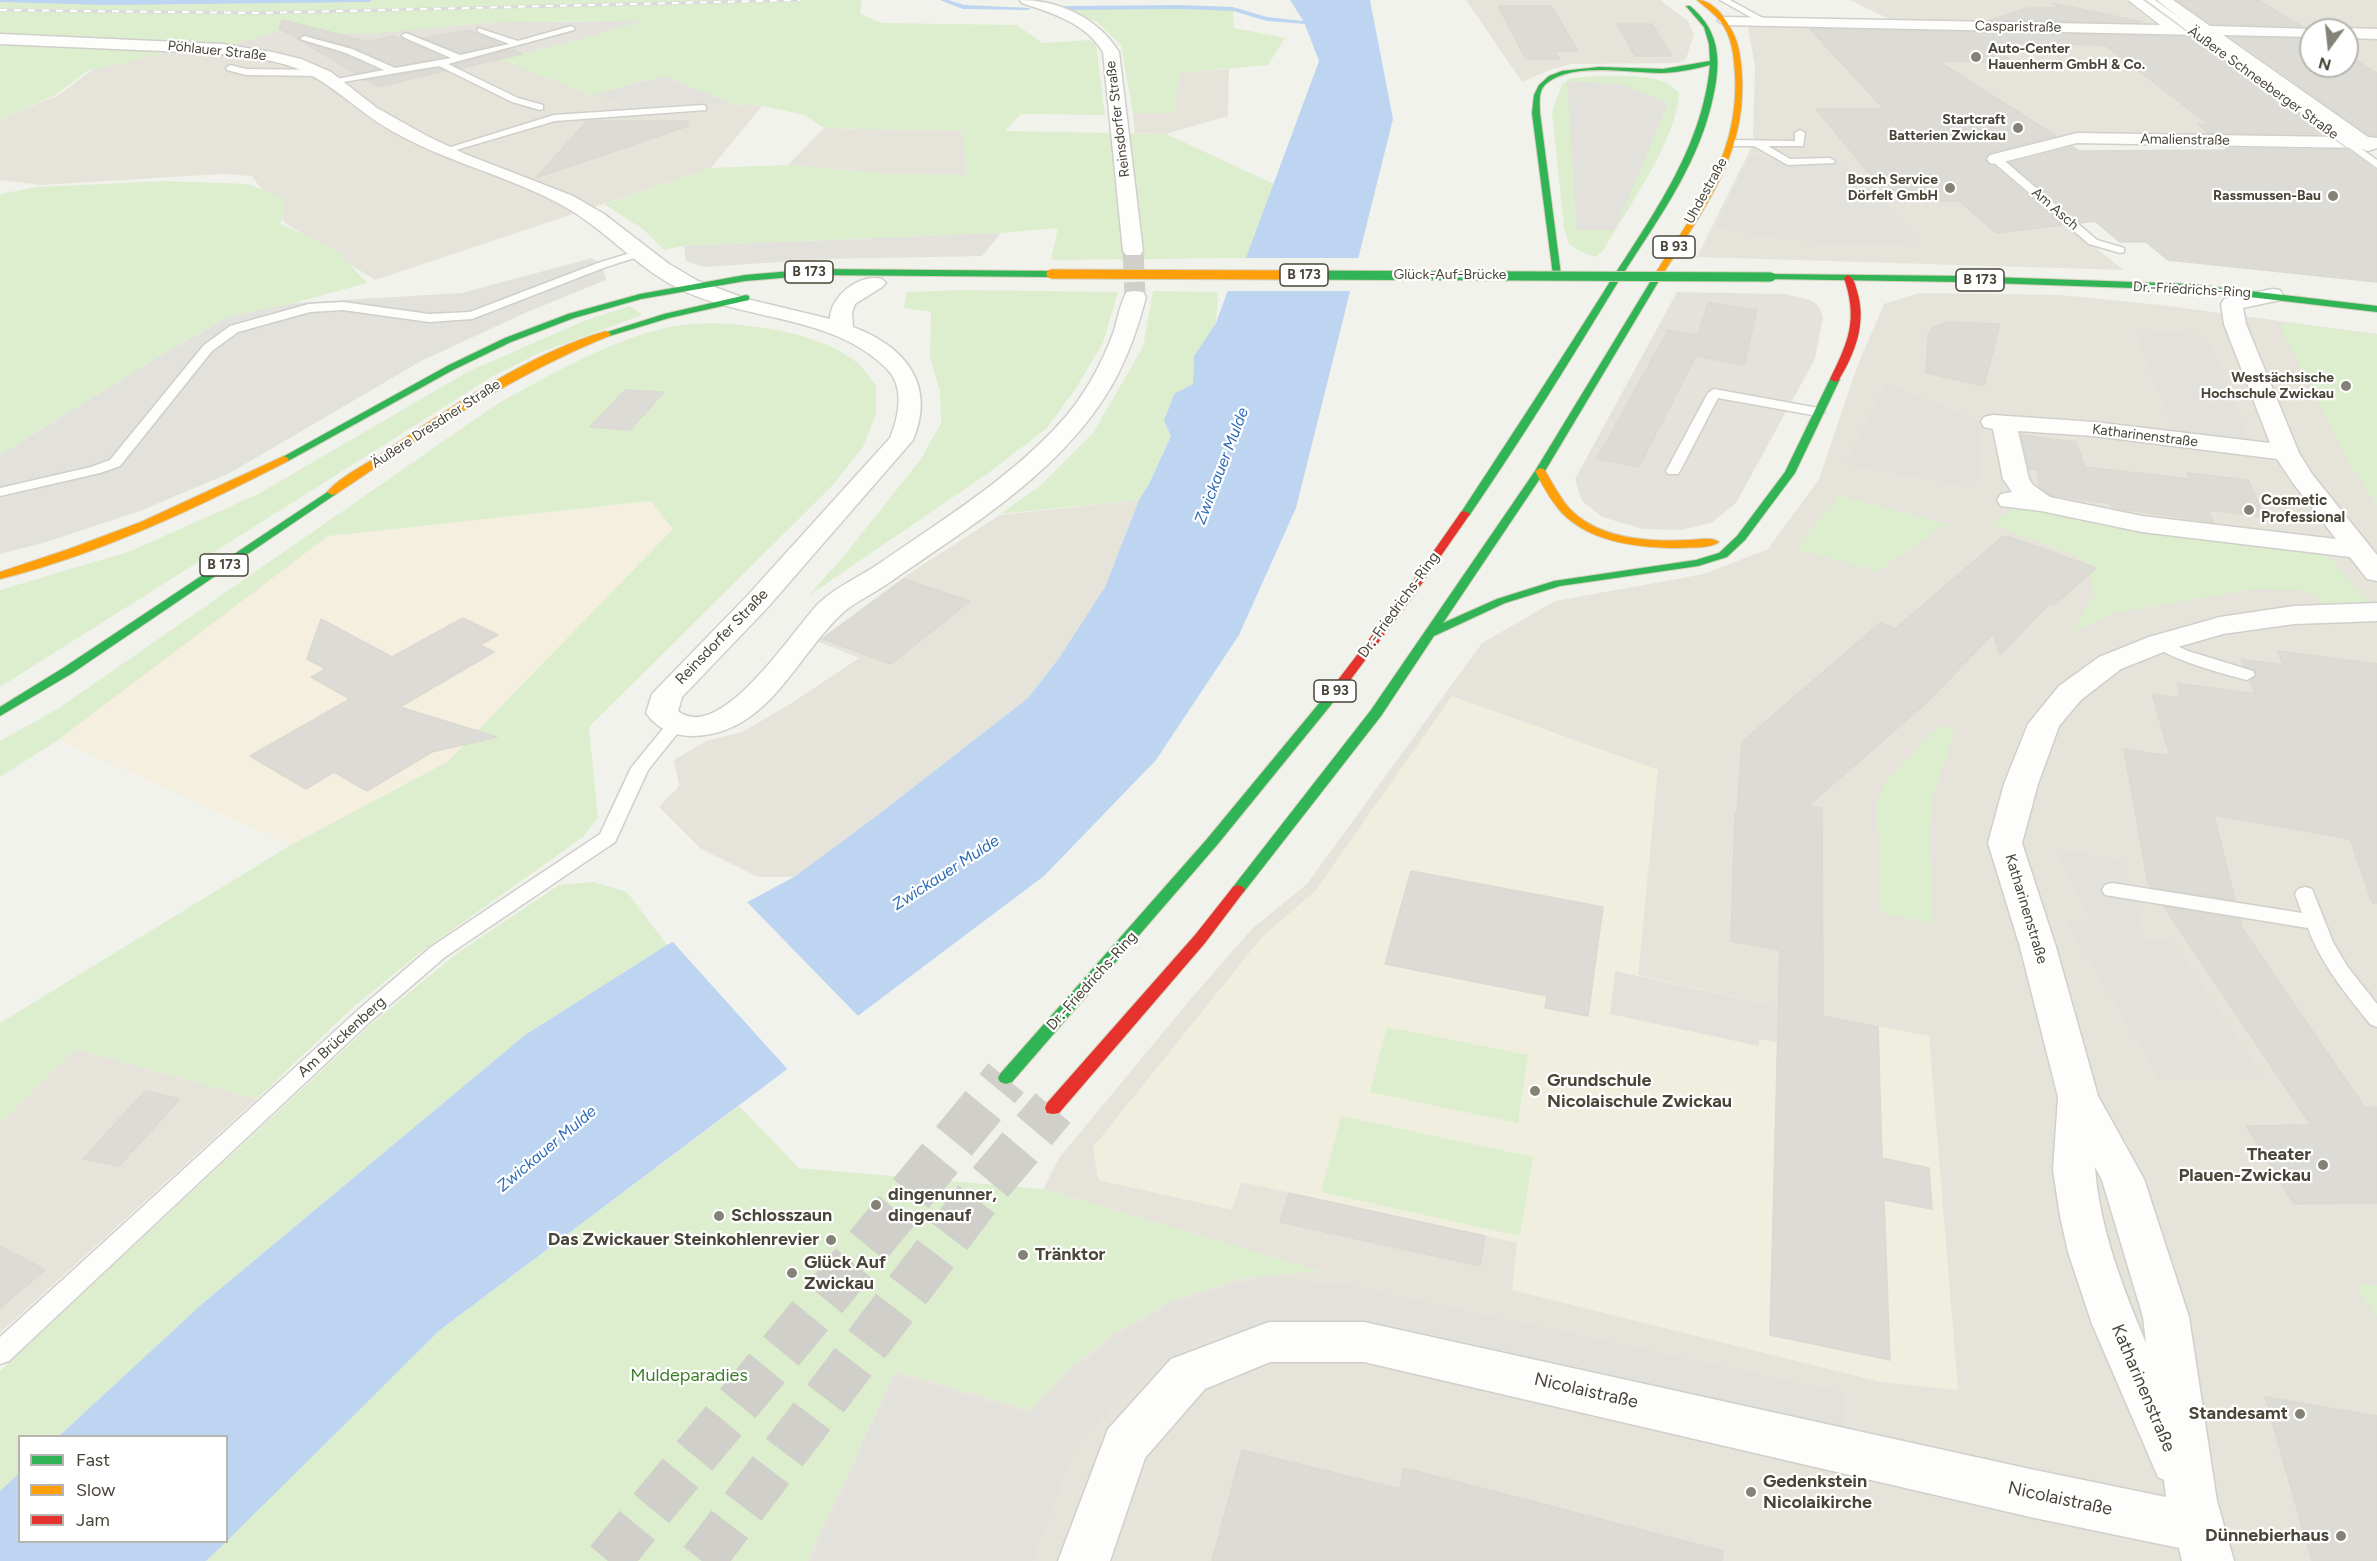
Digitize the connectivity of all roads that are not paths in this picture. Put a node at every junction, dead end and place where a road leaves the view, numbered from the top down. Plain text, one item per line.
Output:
1 (1027, 0) edge
2 (1677, 0) edge
3 (1700, 0) edge
4 (1724, 0) edge
5 (2135, 0) edge
6 (2150, 0) edge
7 (2164, 0) edge
8 (1725, 21) junction
9 (1766, 22) junction
10 (571, 28) dead end
11 (481, 30) dead end
12 (2191, 30) junction
13 (2299, 32) edge
14 (2359, 33) edge
15 (2377, 34) edge
16 (406, 35) dead end
17 (0, 39) edge
18 (304, 39) dead end
19 (518, 44) junction
20 (459, 58) junction
21 (1713, 62) junction
22 (440, 63) junction
23 (230, 68) dead end
24 (393, 71) junction
25 (1654, 71) junction
26 (328, 78) junction
27 (1707, 99) junction
28 (540, 106) dead end
29 (703, 108) dead end
30 (1800, 133) dead end
31 (1732, 143) junction
32 (2335, 143) junction
33 (1758, 145) junction
34 (2373, 146) edge
35 (443, 151) junction
36 (1996, 159) joint
37 (1830, 161) dead end
38 (2377, 165) edge
39 (1678, 180) joint
40 (1133, 250) tunnel mouth
41 (2120, 250) dead end
42 (643, 252) junction
43 (929, 274) junction
44 (1557, 275) junction
45 (1848, 278) junction
46 (875, 283) junction
47 (690, 286) junction
48 (2113, 286) junction
49 (837, 287) dead end
50 (769, 294) dead end
51 (2272, 295) junction
52 (1135, 297) tunnel mouth
53 (730, 301) junction
54 (2232, 304) junction
55 (2377, 309) edge
56 (2377, 323) edge
57 (843, 332) junction
58 (1818, 412) junction
59 (2286, 453) junction
60 (1540, 471) junction
61 (1673, 471) dead end
62 (0, 492) edge
63 (2010, 500) dead end
64 (2041, 503) junction
65 (1741, 538) junction
66 (2357, 550) junction
67 (2377, 573) edge
68 (0, 576) edge
69 (2377, 612) edge
70 (1429, 634) junction
71 (2160, 643) junction
72 (2247, 675) dead end
73 (0, 712) edge
74 (676, 724) junction
75 (2112, 890) dead end
76 (2305, 894) dead end
77 (2315, 922) junction
78 (2374, 1013) edge
79 (1006, 1078) tunnel mouth
80 (1053, 1108) tunnel mouth
81 (0, 1353) edge
82 (2200, 1530) edge
83 (1084, 1561) edge

1 - 40 street, Reinsdorfer Straße
2 - 21 main road, Uhdestraße / B 93
3 - 8 main road, Uhdestraße / B 93
4 - 9 lane
5 - 12 street, Äußere Schneeberger Straße
6 - 12 lane, Äußere Schneeberger Straße
7 - 12 street, Äußere Schneeberger Straße
8 - 9 street, Casparistraße
8 - 31 main road, Uhdestraße / B 93
9 - 12 street, Casparistraße
10 - 19 lane
11 - 19 lane
12 - 13 street, Casparistraße
12 - 32 street, Äußere Schneeberger Straße
12 - 34 street, Äußere Schneeberger Straße
14 - 15 street
16 - 20 lane
17 - 26 street, Pöhlauer Straße
18 - 24 lane
19 - 20 lane
20 - 22 lane
21 - 25 main road
21 - 27 main road, Uhdestraße / B 93
22 - 24 lane
22 - 28 lane
23 - 26 lane
24 - 26 lane
25 - 27 main road
25 - 44 main road
26 - 35 street, Pöhlauer Straße
27 - 39 main road, Uhdestraße / B 93
29 - 35 lane
30 - 33 lane
31 - 33 lane
31 - 60 main road, Uhdestraße / B 93
32 - 34 street, Amalienstraße
32 - 36 street, Amalienstraße
32 - 38 lane, Äußere Schneeberger Straße
33 - 37 lane
35 - 42 street, Pöhlauer Straße
36 - 41 lane, Am Asch
39 - 79 main road, Dr.-Friedrichs-Ring / B 93
42 - 47 street, Pöhlauer Straße
42 - 62 lane
43 - 44 main road, Glück-Auf-Brücke / B 173, bridge
43 - 46 main road, B 173
43 - 47 main road, B 173
44 - 45 main road, Glück-Auf-Brücke / B 173, bridge
45 - 48 main road, Dr.-Friedrichs-Ring / B 173
45 - 58 main road
46 - 49 main road, B 173
46 - 57 street
47 - 53 street, Pöhlauer Straße
47 - 68 main road, B 173
48 - 51 main road, Dr.-Friedrichs-Ring / B 173
48 - 54 main road, Dr.-Friedrichs-Ring / B 173
50 - 53 main road, Äußere Dresdner Straße / B 173
51 - 54 street, Dr.-Friedrichs-Ring
51 - 55 main road, Dr.-Friedrichs-Ring / B 173
52 - 74 street
53 - 57 street, Reinsdorfer Straße
53 - 73 main road, Äußere Dresdner Straße / B 173
54 - 56 main road, Dr.-Friedrichs-Ring / B 173
54 - 59 street
57 - 74 street, Reinsdorfer Straße
58 - 61 lane
58 - 65 main road
59 - 64 street, Katharinenstraße
59 - 66 street
60 - 65 main road
60 - 70 main road, B 93
63 - 64 street
64 - 66 street
65 - 70 main road
66 - 67 street
69 - 71 street, Katharinenstraße
70 - 80 main road, B 93
71 - 72 lane
71 - 82 street, Katharinenstraße
74 - 81 lane, Am Brückenberg
75 - 77 lane
76 - 77 lane
77 - 78 lane
82 - 83 street, Nicolaistraße

